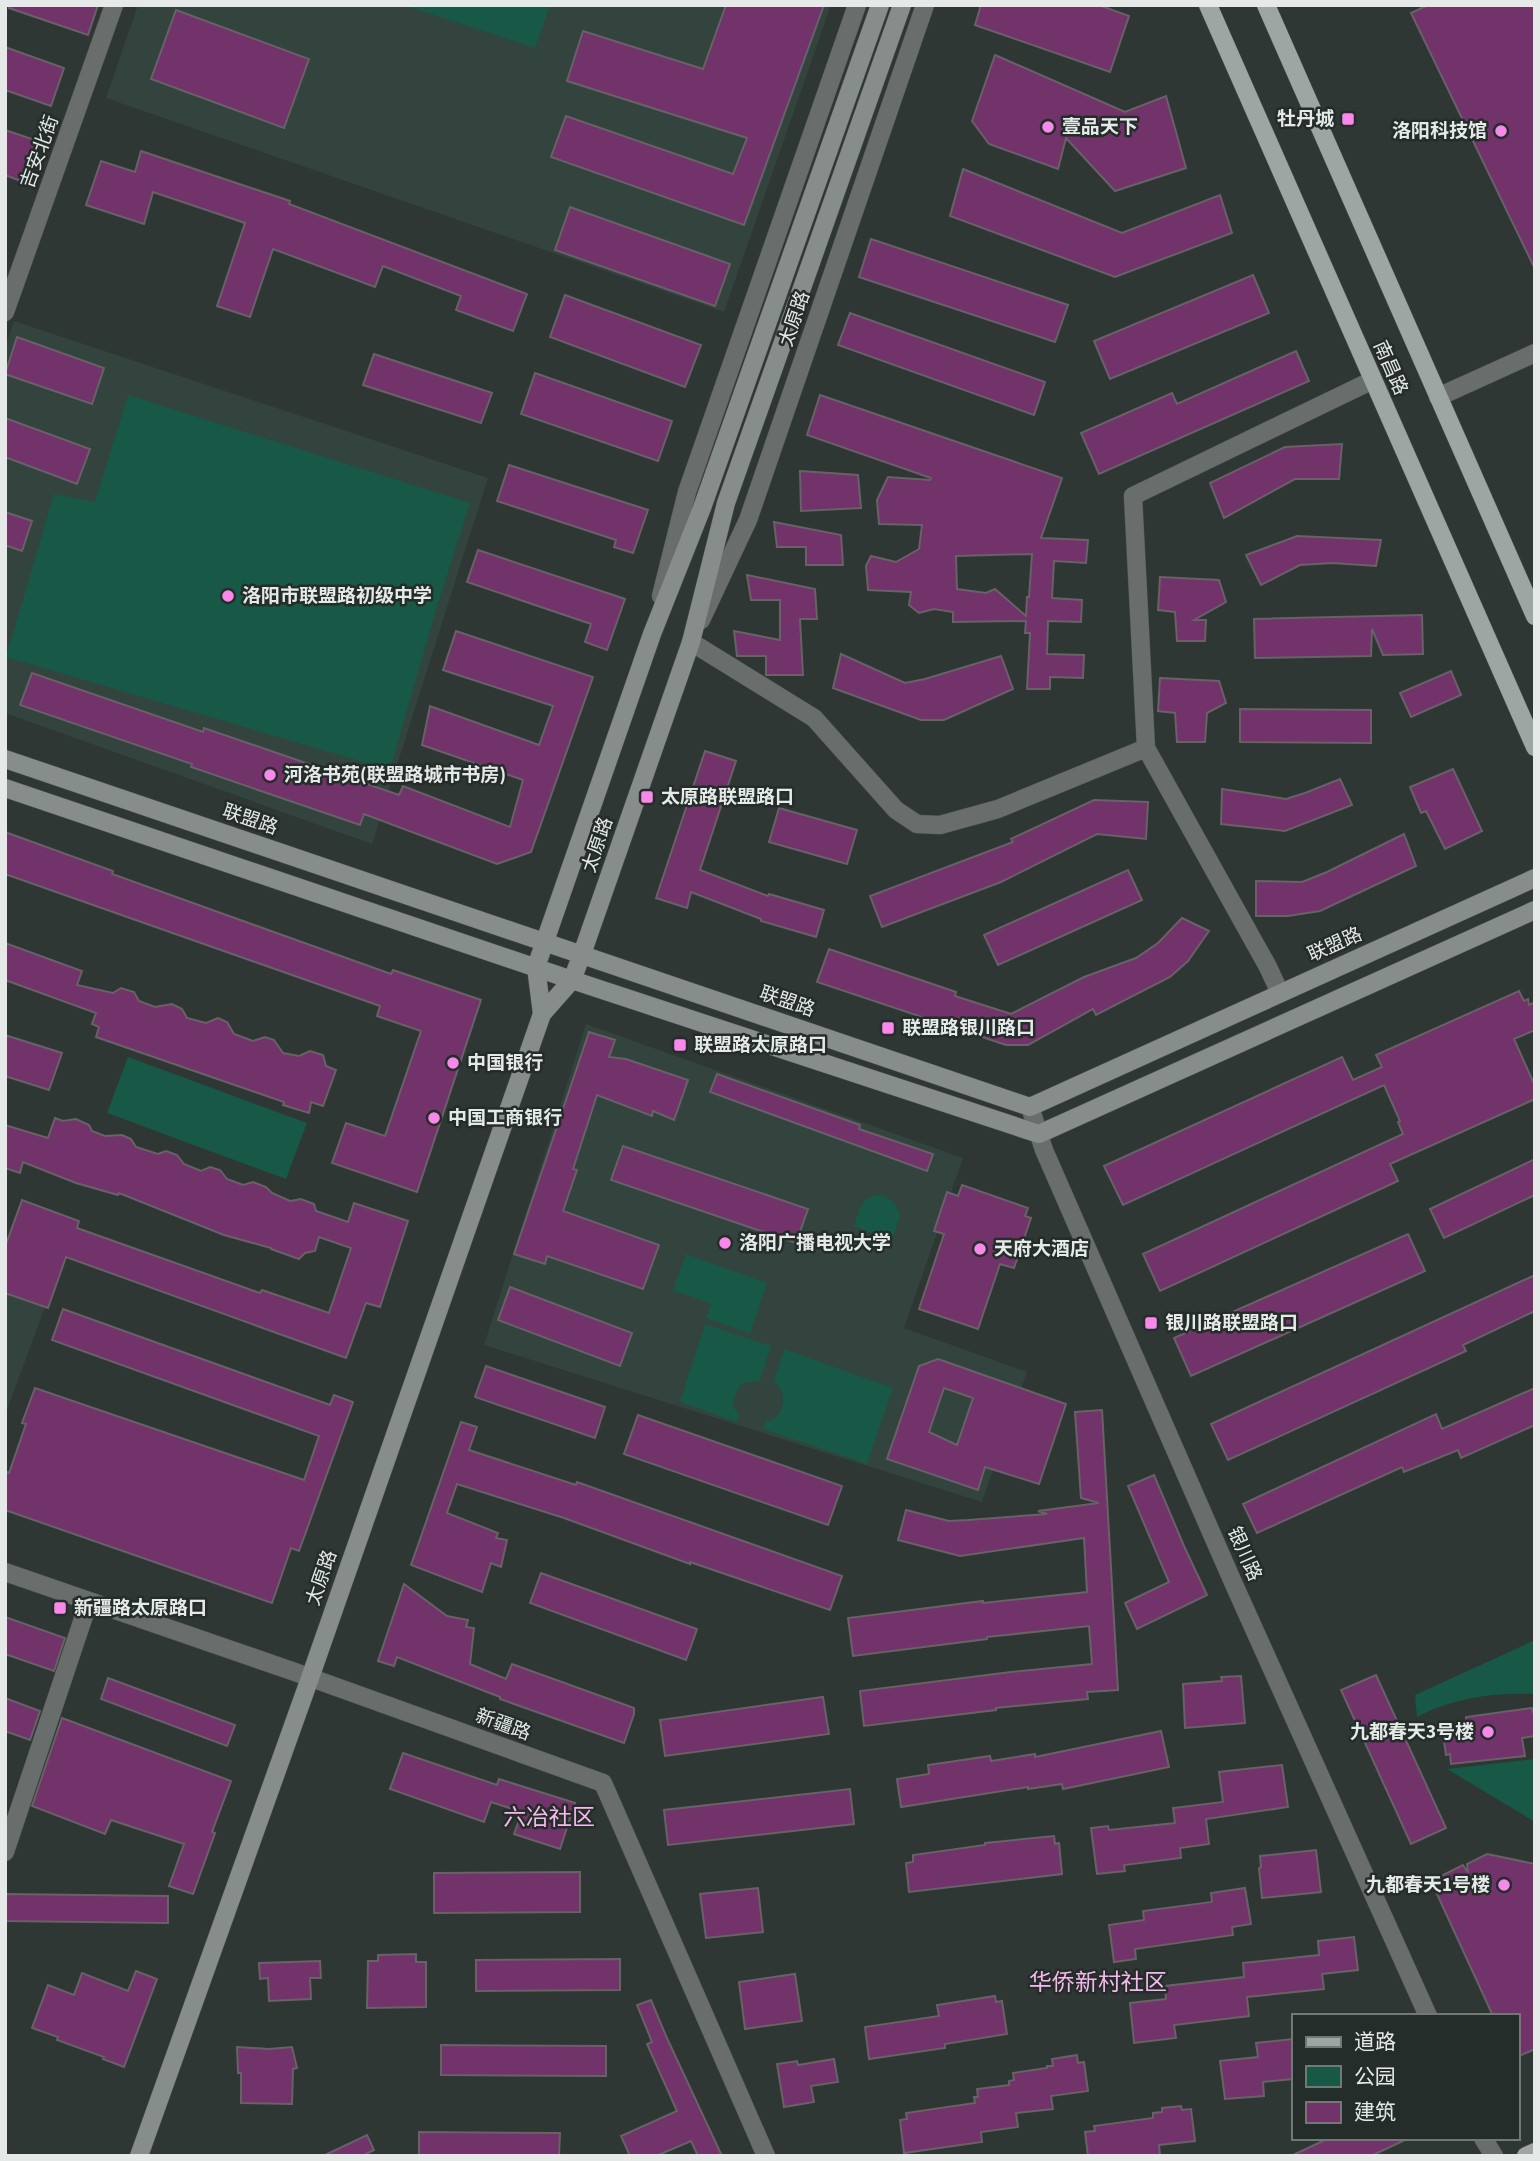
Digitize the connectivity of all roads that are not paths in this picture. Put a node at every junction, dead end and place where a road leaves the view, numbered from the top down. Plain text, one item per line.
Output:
1 (114, 5) edge
2 (857, 5) edge
3 (880, 5) edge
4 (902, 5) edge
5 (925, 5) edge
6 (1208, 5) edge
7 (1266, 5) edge
8 (5, 312) edge
9 (1535, 353) edge
10 (1373, 380) junction
11 (1438, 397) junction
12 (1535, 616) edge
13 (652, 634) junction
14 (691, 642) junction
15 (1535, 747) edge
16 (1146, 748) junction
17 (5, 759) edge
18 (5, 788) edge
19 (1535, 878) edge
20 (1535, 910) edge
21 (545, 942) junction
22 (582, 954) junction
23 (536, 967) junction
24 (572, 980) junction
25 (1280, 993) junction
26 (542, 1014) junction
27 (1030, 1107) junction
28 (1039, 1134) junction
29 (5, 1572) edge
30 (89, 1601) junction
31 (310, 1678) junction
32 (5, 1852) edge
33 (1427, 2014) edge
34 (1484, 2140) edge
35 (1535, 2152) edge
36 (139, 2156) edge
37 (766, 2156) edge
38 (1494, 2156) edge
39 (1526, 2156) edge

1 - 8 street, 吉安北街
2 - 13 street, 太原路
3 - 13 main road, 太原路
4 - 14 main road, 太原路
5 - 14 street, 太原路
6 - 10 main road, 南昌路
7 - 11 main road, 南昌路
9 - 11 street
10 - 15 main road, 南昌路
10 - 16 street
11 - 12 main road, 南昌路
13 - 21 main road, 太原路
14 - 16 street
14 - 22 main road, 太原路
16 - 25 street
17 - 21 main road, 联盟路
18 - 23 main road
19 - 25 main road, 联盟路
20 - 28 main road
21 - 22 main road, 联盟路
21 - 23 main road, 太原路
22 - 24 main road, 太原路
22 - 27 main road, 联盟路
23 - 24 main road
23 - 26 main road, 太原路
24 - 26 main road, 太原路
24 - 28 main road
25 - 27 main road, 联盟路
26 - 31 main road, 太原路
27 - 28 street, 银川路
28 - 33 street, 银川路
29 - 30 street, 新疆路
30 - 31 street, 新疆路
30 - 32 street
31 - 36 main road, 太原路
31 - 37 street, 新疆路
34 - 38 street
35 - 39 main road

